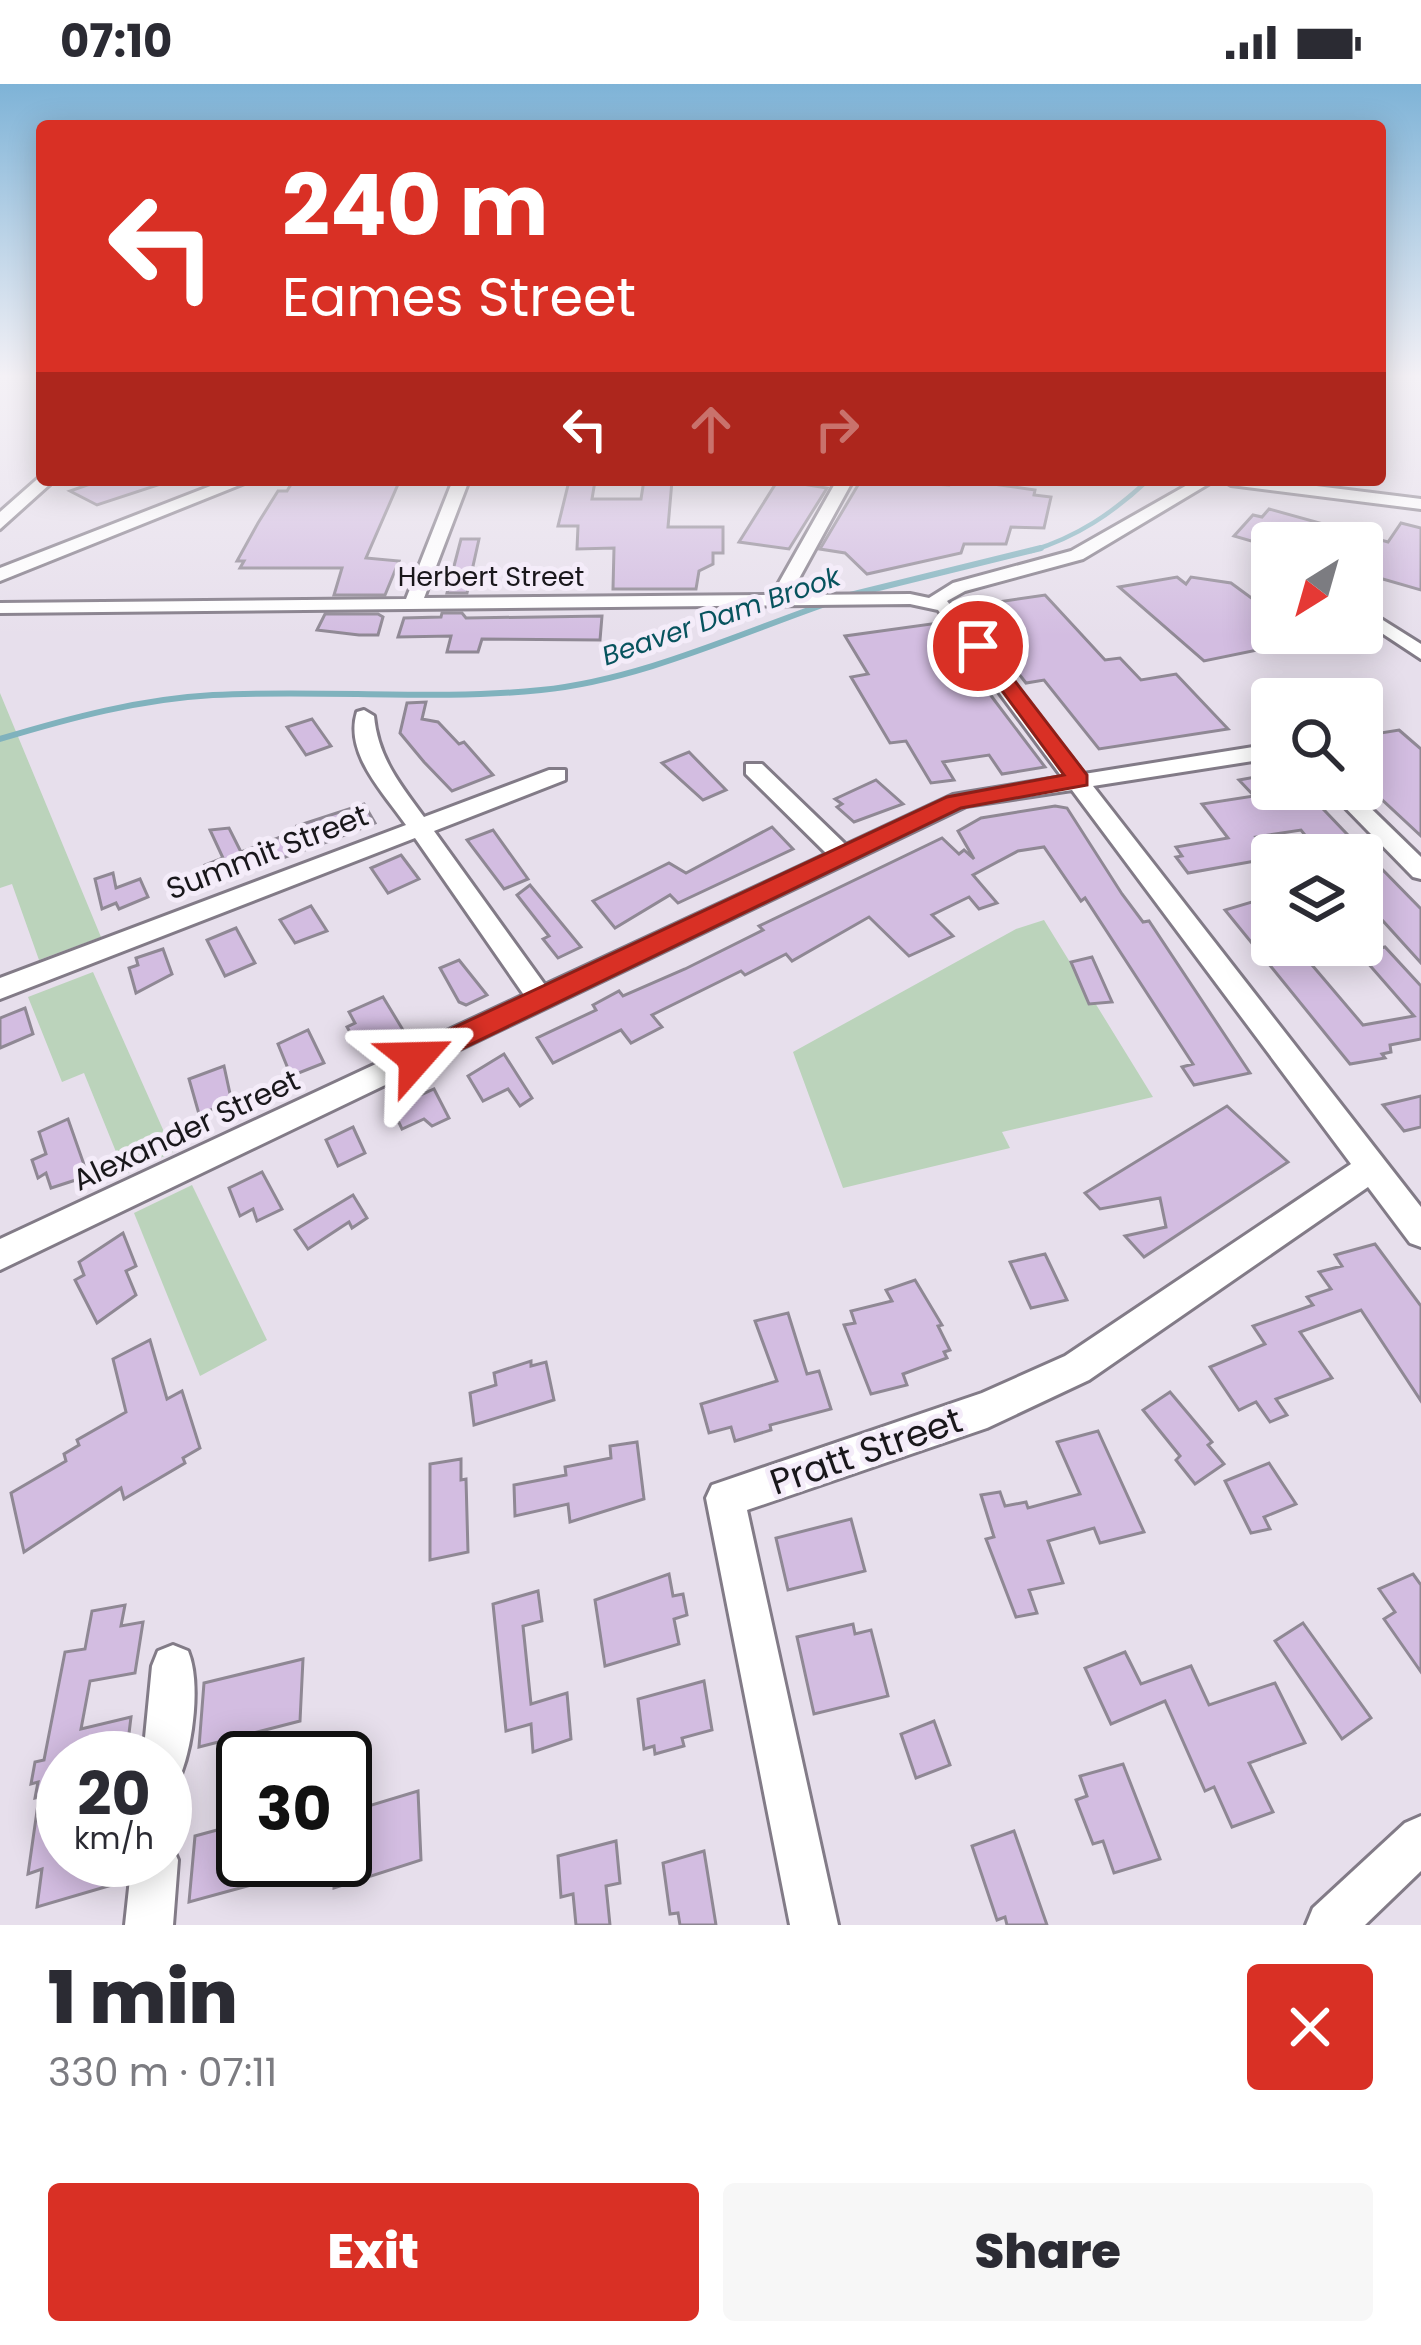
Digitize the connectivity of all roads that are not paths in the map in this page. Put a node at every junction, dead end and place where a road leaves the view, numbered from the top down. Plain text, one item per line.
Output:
1 (37, 486) edge
2 (228, 486) edge
3 (459, 486) edge
4 (842, 486) edge
5 (1197, 486) edge
6 (1278, 486) edge
7 (1421, 504) edge
8 (0, 523) edge
9 (0, 575) edge
10 (0, 595) edge
11 (778, 601) junction
12 (934, 602) junction
13 (412, 603) junction
14 (49, 606) junction
15 (0, 608) edge
16 (1383, 627) edge
17 (1421, 653) edge
18 (364, 716) dead end
19 (1251, 754) edge
20 (754, 769) dead end
21 (556, 775) dead end
22 (1079, 780) junction
23 (1359, 810) edge
24 (417, 829) junction
25 (842, 856) junction
26 (1421, 871) edge
27 (0, 989) edge
28 (541, 999) junction
29 (1372, 1167) junction
30 (1421, 1232) edge
31 (0, 1255) edge
32 (173, 1666) dead end
33 (167, 1731) edge
34 (1421, 1839) edge
35 (153, 1887) edge
36 (149, 1925) edge
37 (814, 1925) edge
38 (1330, 1925) edge

1 - 8 street
2 - 9 street
3 - 13 street
4 - 11 street
5 - 12 street
6 - 7 street
10 - 14 street, Herbert Street
11 - 12 street, Herbert Street
11 - 13 street, Herbert Street
12 - 22 street
13 - 14 street, Herbert Street
14 - 15 street, Herbert Street
16 - 17 street
18 - 24 street
19 - 22 street, Alexander Street
20 - 25 street
21 - 24 street, Summit Street
22 - 25 street, Alexander Street
22 - 29 street
23 - 26 street
24 - 27 street, Summit Street
24 - 28 street
25 - 28 street, Alexander Street
28 - 31 street, Alexander Street
29 - 30 street
29 - 37 street, Pratt Street
32 - 33 street
34 - 38 street
35 - 36 street

